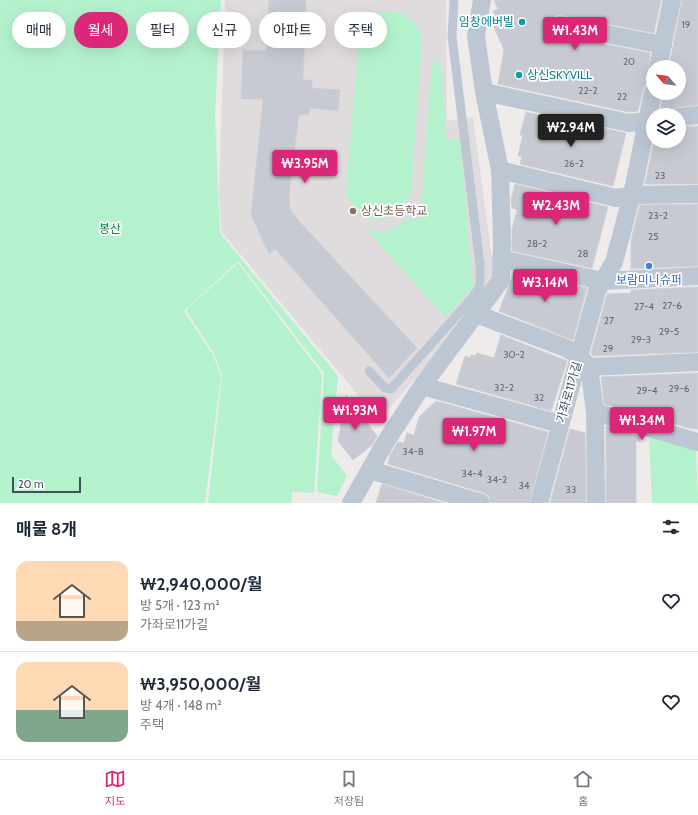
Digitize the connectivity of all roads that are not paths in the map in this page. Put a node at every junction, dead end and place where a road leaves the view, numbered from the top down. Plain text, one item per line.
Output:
1 (454, 0) edge
2 (482, 0) edge
3 (672, 0) edge
4 (560, 25) dead end
5 (663, 44) junction
6 (660, 60) edge
7 (484, 92) junction
8 (698, 115) edge
9 (686, 116) edge
10 (646, 121) edge
11 (646, 137) edge
12 (500, 170) junction
13 (698, 194) edge
14 (632, 195) junction
15 (501, 259) junction
16 (698, 276) edge
17 (602, 281) junction
18 (476, 314) junction
19 (584, 362) junction
20 (698, 362) edge
21 (369, 372) dead end
22 (422, 386) junction
23 (595, 412) junction
24 (560, 424) junction
25 (698, 442) edge
26 (370, 470) junction
27 (351, 503) edge
28 (481, 503) edge
29 (539, 503) edge
30 (596, 503) edge

1 - 21 lane
2 - 7 street
3 - 5 street
4 - 5 street
5 - 6 street
7 - 10 street
7 - 12 street
8 - 9 street
11 - 14 street, 가좌로11가길
12 - 14 street
12 - 15 street
13 - 14 street
14 - 17 street, 가좌로11가길
15 - 17 street
15 - 18 street
16 - 17 street
17 - 19 street, 가좌로11가길
18 - 19 street
18 - 22 street
19 - 20 street, 가좌로11가길
19 - 23 street
19 - 24 street, 가좌로11가길
22 - 24 street
22 - 26 street
23 - 25 street
23 - 30 street
24 - 29 street, 가좌로11가길
26 - 27 street
26 - 28 street

